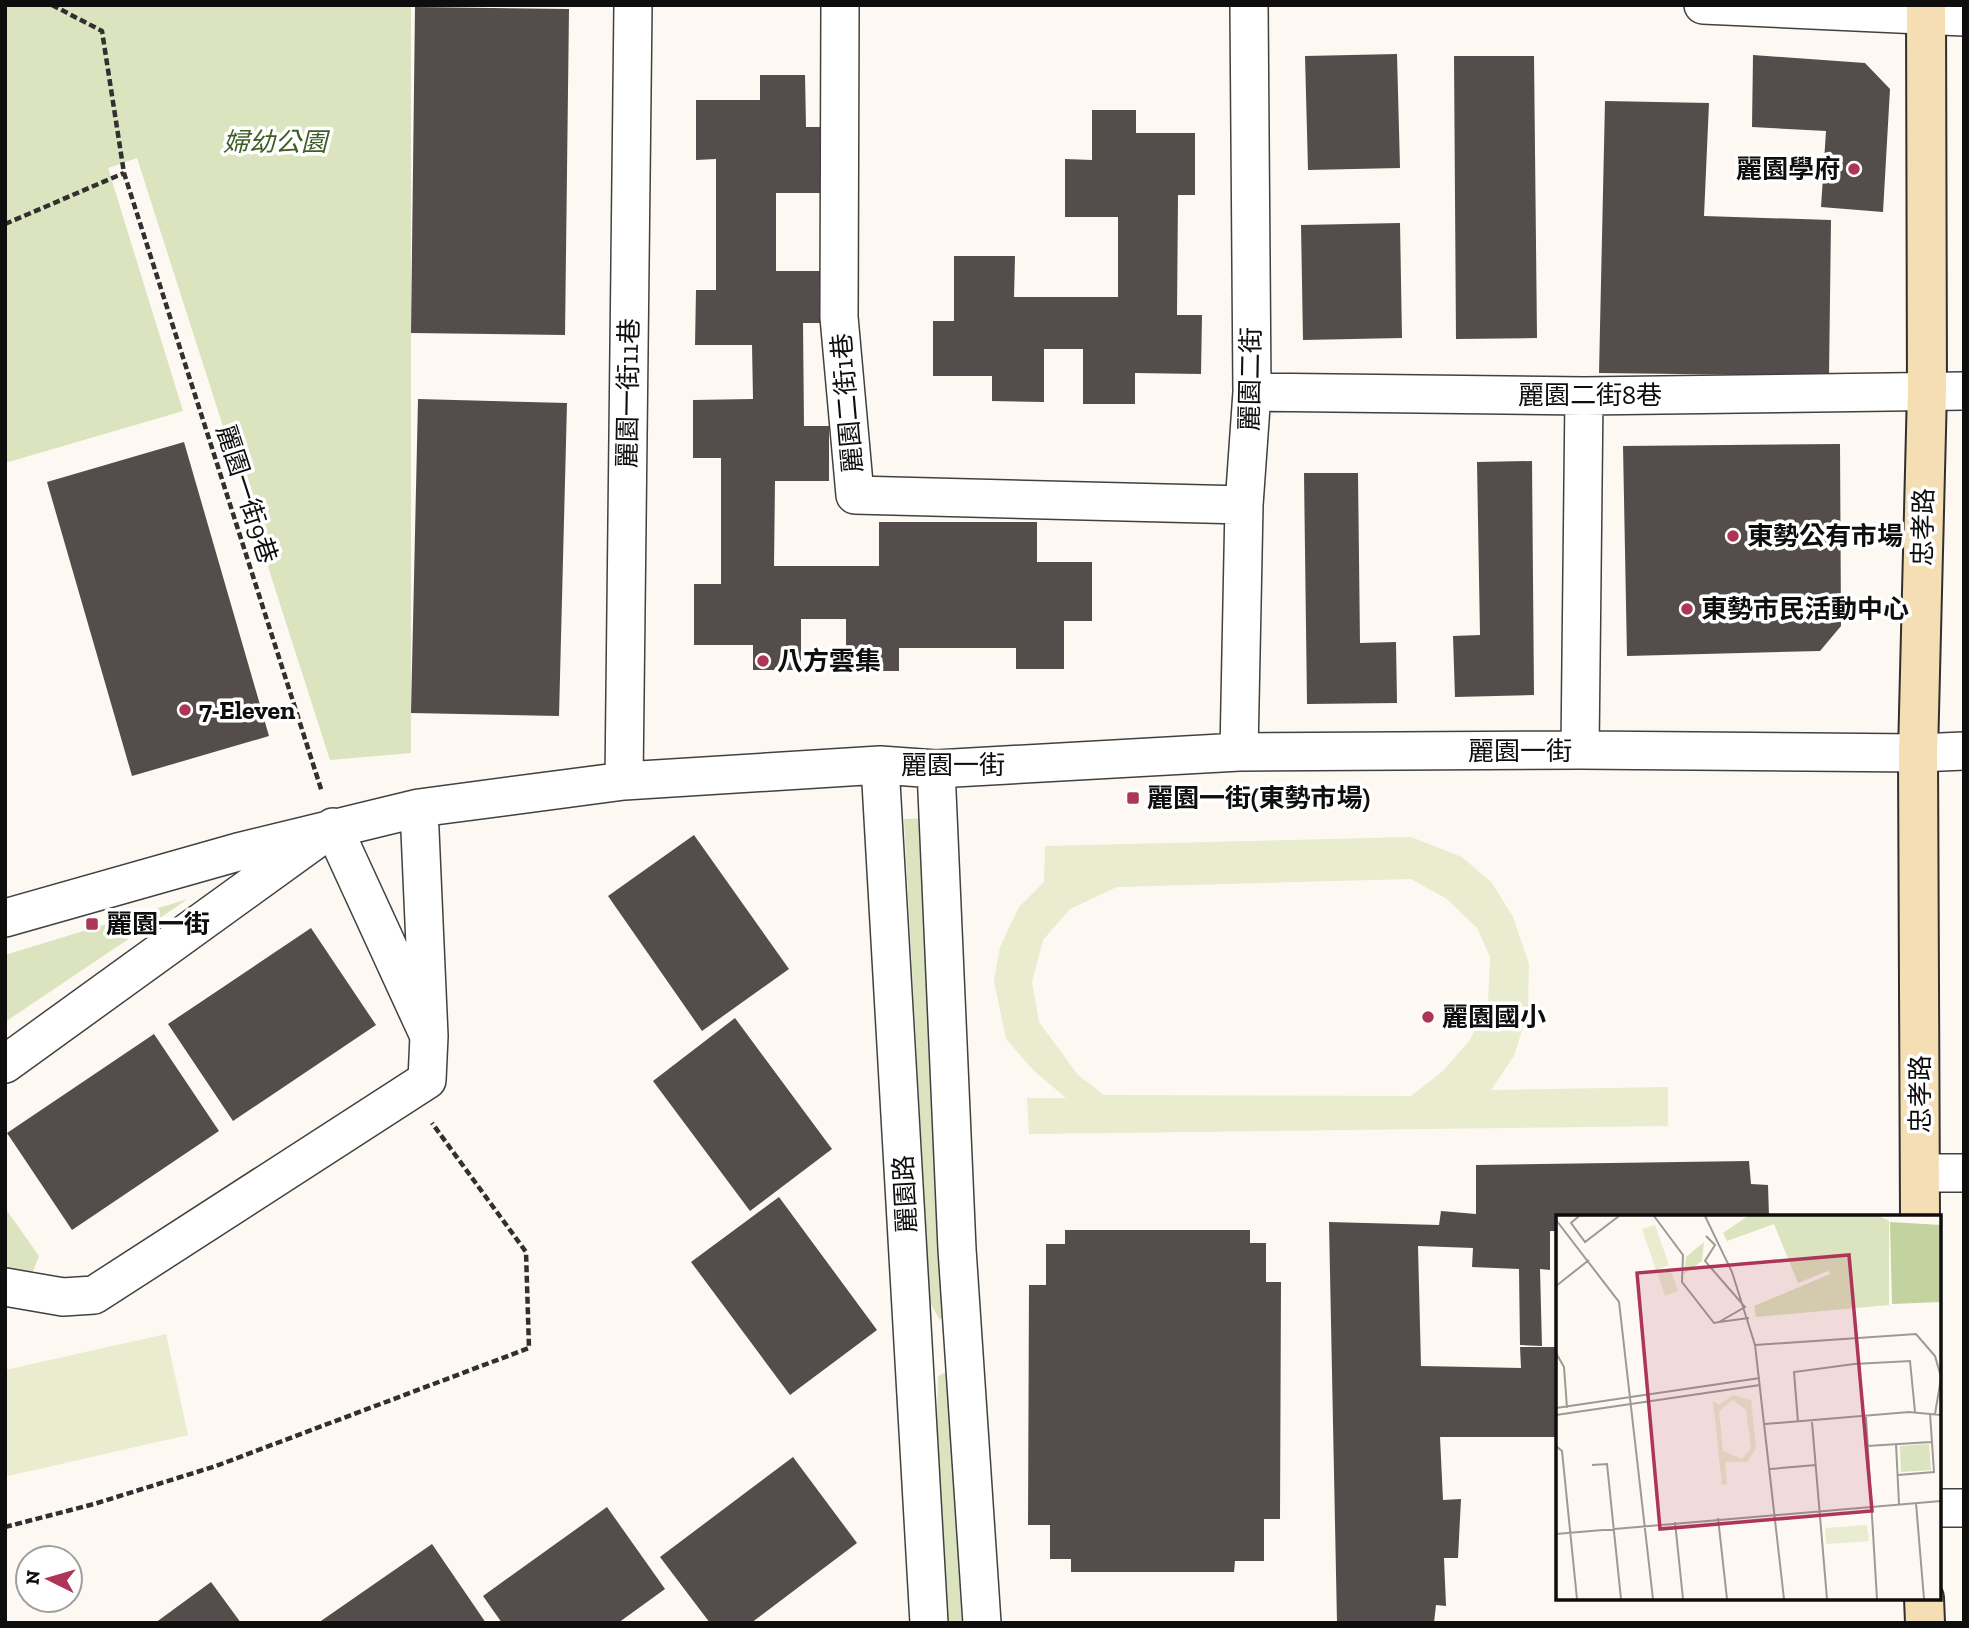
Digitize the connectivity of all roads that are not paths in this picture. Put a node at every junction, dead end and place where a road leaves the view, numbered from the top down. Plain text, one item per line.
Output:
1 (633, 5) edge
2 (840, 5) edge
3 (1249, 5) edge
4 (1703, 5) edge
5 (1926, 11) edge
6 (1964, 17) edge
7 (1945, 391) edge
8 (1252, 392) junction
9 (1584, 396) junction
10 (1244, 505) junction
11 (1580, 750) junction
12 (1964, 751) edge
13 (1239, 752) junction
14 (1918, 753) junction
15 (880, 765) junction
16 (936, 769) junction
17 (624, 781) junction
18 (419, 808) junction
19 (333, 827) junction
20 (5, 918) edge
21 (429, 1036) junction
22 (5, 1064) edge
23 (1964, 1173) edge
24 (1920, 1174) junction
25 (1920, 1215) edge
26 (5, 1287) edge
27 (1941, 1508) edge
28 (1964, 1508) edge
29 (1924, 1600) edge
30 (929, 1623) edge
31 (982, 1623) edge
32 (1925, 1623) edge

1 - 17 street, 麗園一街11巷
2 - 10 street, 麗園二街1巷
3 - 8 street, 麗園二街
4 - 5 street
5 - 6 street
5 - 7 street, 忠孝路
7 - 9 street, 麗園二街8巷
7 - 14 street, 忠孝路
8 - 9 street, 麗園二街8巷
8 - 10 street, 麗園二街
9 - 11 street
10 - 13 street, 麗園二街
11 - 13 street, 麗園一街
11 - 14 street, 麗園一街
12 - 14 street, 麗園一街
13 - 16 street, 麗園一街
14 - 24 street, 忠孝路
15 - 16 street, 麗園一街
15 - 17 street, 麗園一街
15 - 30 street, 麗園路
16 - 31 street, 麗園路
17 - 18 street, 麗園一街
18 - 19 street, 麗園一街
18 - 21 street
19 - 20 street, 麗園一街
19 - 21 street
19 - 22 street
21 - 26 street
23 - 24 street
24 - 25 street, 忠孝路
27 - 28 street
29 - 32 street

